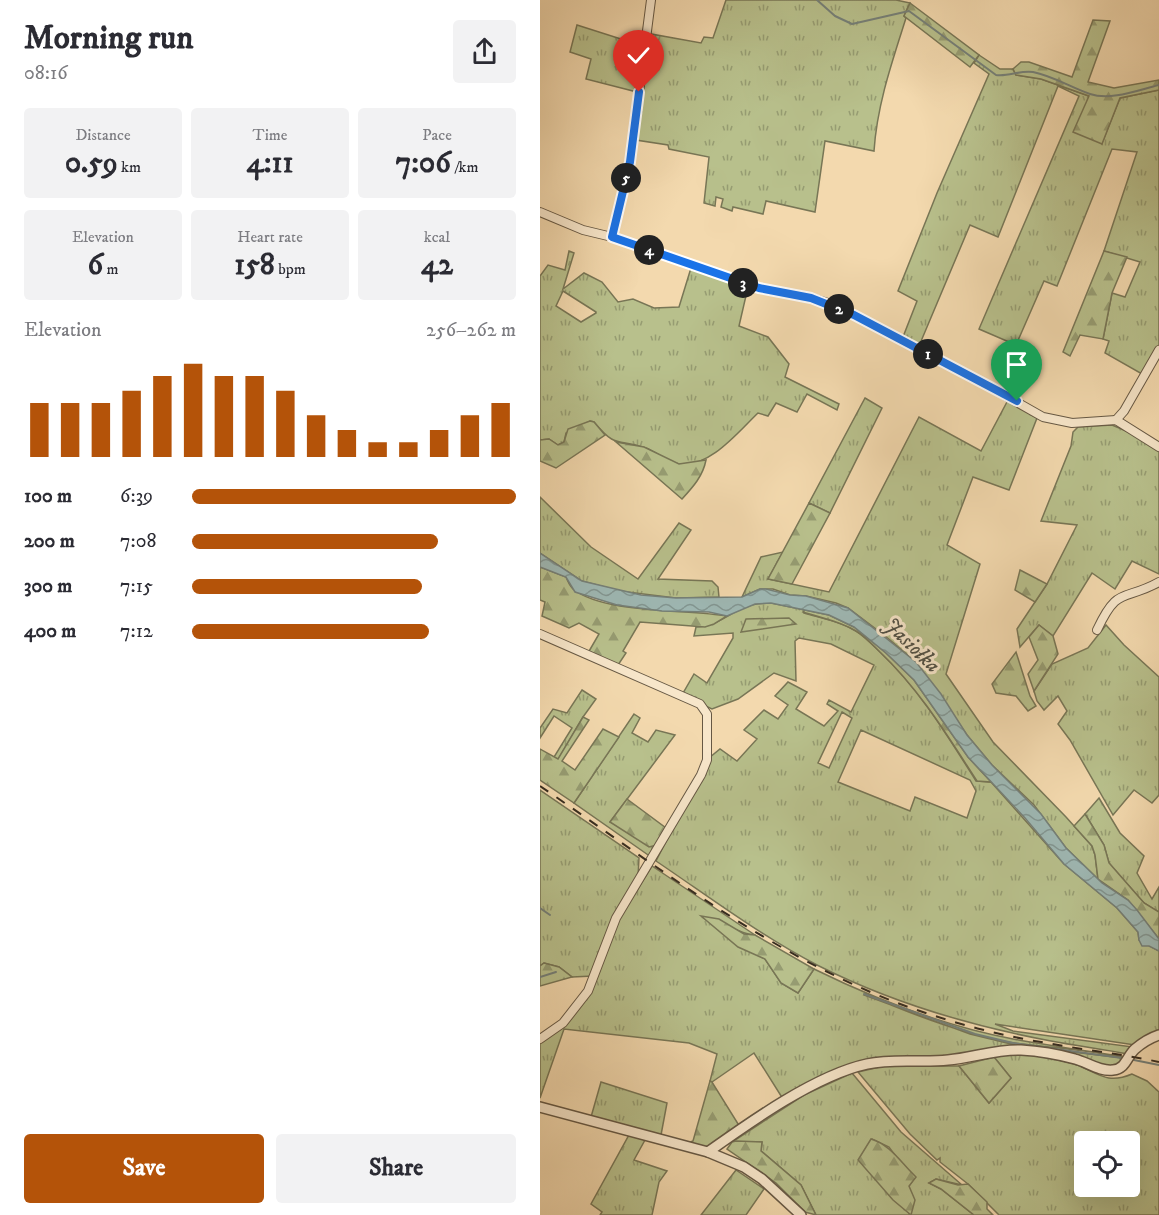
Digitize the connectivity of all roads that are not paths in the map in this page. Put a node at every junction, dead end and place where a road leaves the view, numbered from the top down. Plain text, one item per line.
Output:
1 (651, 0) edge
2 (540, 212) edge
3 (612, 237) junction
4 (1159, 350) edge
5 (1116, 420) junction
6 (1159, 447) edge
7 (1159, 582) edge
8 (1097, 630) dead end
9 (540, 634) edge
10 (1159, 1035) edge
11 (540, 1039) edge
12 (540, 1107) edge
13 (708, 1152) junction
14 (801, 1215) edge

1 - 3 street
2 - 3 street
3 - 5 street
4 - 5 street
5 - 6 street
7 - 8 street
9 - 11 street
10 - 13 street
12 - 13 street
13 - 14 street

